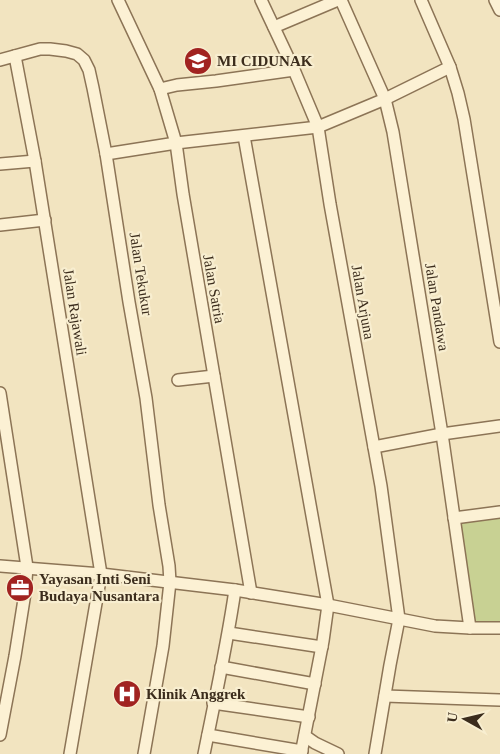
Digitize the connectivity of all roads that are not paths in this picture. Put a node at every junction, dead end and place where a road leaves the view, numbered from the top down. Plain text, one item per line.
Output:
1 (118, 0) edge
2 (261, 0) edge
3 (340, 0) edge
4 (421, 0) edge
5 (495, 0) edge
6 (500, 10) edge
7 (274, 27) junction
8 (15, 56) junction
9 (0, 60) edge
10 (450, 67) junction
11 (294, 70) junction
12 (160, 88) junction
13 (385, 99) junction
14 (318, 127) junction
15 (244, 136) junction
16 (176, 143) junction
17 (106, 154) junction
18 (35, 161) junction
19 (0, 164) edge
20 (45, 220) junction
21 (0, 225) edge
22 (500, 342) edge
23 (214, 376) junction
24 (178, 380) dead end
25 (0, 393) edge
26 (500, 426) edge
27 (442, 434) junction
28 (374, 447) junction
29 (500, 512) edge
30 (454, 518) junction
31 (0, 566) edge
32 (27, 568) junction
33 (101, 574) junction
34 (170, 582) junction
35 (235, 590) junction
36 (251, 593) junction
37 (328, 605) junction
38 (400, 620) junction
39 (470, 628) junction
40 (500, 628) edge
41 (228, 633) junction
42 (322, 647) junction
43 (221, 668) junction
44 (315, 684) junction
45 (385, 696) junction
46 (500, 700) edge
47 (214, 702) junction
48 (309, 717) junction
49 (0, 735) edge
50 (208, 735) junction
51 (305, 736) junction
52 (302, 752) edge
53 (70, 754) edge
54 (144, 754) edge
55 (204, 754) edge
56 (338, 754) edge
57 (375, 754) edge

1 - 12 street, Jalan Satria
2 - 7 street, Jalan Arjuna
3 - 7 street
3 - 13 street, Jalan Pandawa
4 - 10 street
5 - 6 street
7 - 11 street, Jalan Arjuna
8 - 9 street, Jalan Tekukur
8 - 17 street, Jalan Tekukur
8 - 18 street, Jalan Rajawali
10 - 13 street
10 - 22 street
11 - 12 street
11 - 14 street, Jalan Arjuna
12 - 16 street, Jalan Satria
13 - 14 street
13 - 27 street, Jalan Pandawa
14 - 15 street
14 - 28 street, Jalan Arjuna
15 - 16 street
15 - 37 street
16 - 17 street
16 - 23 street, Jalan Satria
17 - 34 street, Jalan Tekukur
18 - 19 street
18 - 20 street, Jalan Rajawali
20 - 21 street
20 - 33 street, Jalan Rajawali
23 - 24 street
23 - 36 street, Jalan Satria
25 - 32 street
26 - 27 street
27 - 28 street
27 - 30 street, Jalan Pandawa
28 - 38 street, Jalan Arjuna
29 - 30 street
30 - 39 street, Jalan Pandawa
31 - 32 street
32 - 33 street
32 - 49 street
33 - 34 street
33 - 53 street, Jalan Rajawali
34 - 35 street
34 - 54 street, Jalan Tekukur
35 - 36 street
35 - 41 street
36 - 37 street
37 - 38 street
37 - 42 street
38 - 39 street
38 - 45 street, Jalan Arjuna
39 - 40 street
41 - 42 street
41 - 43 street
42 - 44 street
43 - 44 street
43 - 47 street
44 - 48 street
45 - 46 street
45 - 57 street, Jalan Arjuna
47 - 48 street
47 - 50 street
48 - 51 street
50 - 52 street
50 - 55 street
51 - 52 street
51 - 56 street

